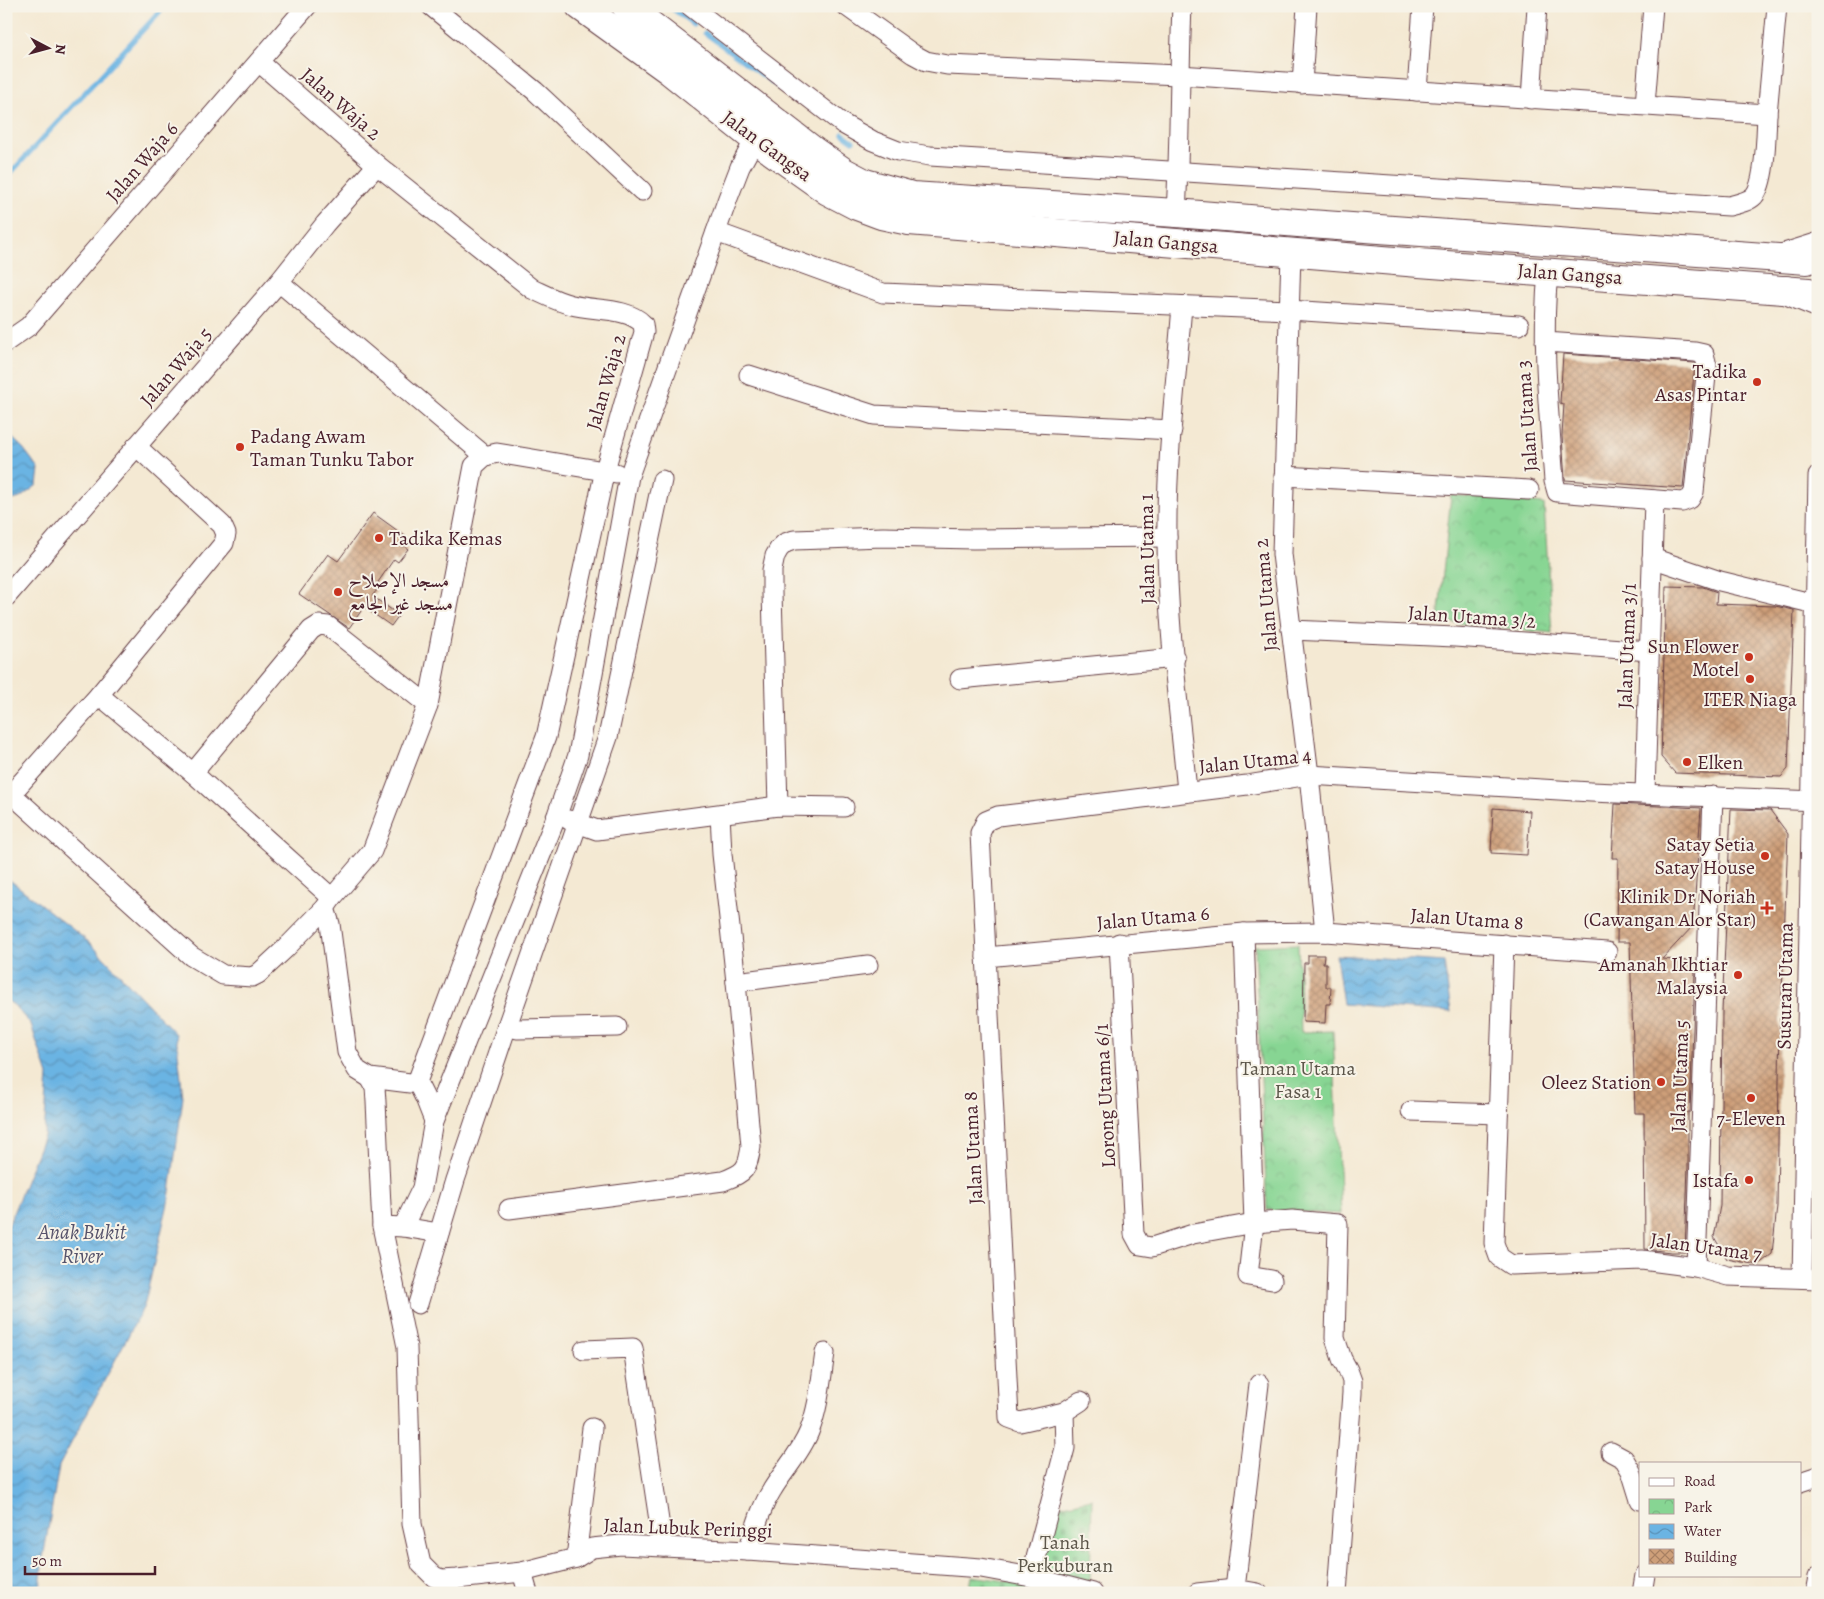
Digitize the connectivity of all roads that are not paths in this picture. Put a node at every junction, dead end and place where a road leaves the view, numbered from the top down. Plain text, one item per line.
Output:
1 (307, 6) edge
2 (431, 6) edge
3 (580, 6) edge
4 (626, 6) edge
5 (690, 6) edge
6 (846, 6) edge
7 (1182, 6) edge
8 (1307, 6) edge
9 (1423, 6) edge
10 (1537, 6) edge
11 (1653, 6) edge
12 (1777, 6) edge
13 (259, 62) junction
14 (1179, 75) junction
15 (1302, 84) junction
16 (1418, 91) junction
17 (1531, 99) junction
18 (1645, 106) junction
19 (1767, 114) junction
20 (754, 138) junction
21 (376, 165) junction
22 (1178, 172) junction
23 (642, 191) dead end
24 (1176, 213) junction
25 (716, 232) junction
26 (1818, 248) edge
27 (1291, 252) junction
28 (1783, 258) junction
29 (1818, 261) edge
30 (1548, 273) junction
31 (279, 282) junction
32 (1786, 290) junction
33 (1818, 292) edge
34 (1818, 303) edge
35 (1182, 306) junction
36 (1289, 310) junction
37 (1519, 325) dead end
38 (6, 342) edge
39 (1545, 342) junction
40 (749, 375) dead end
41 (1172, 430) junction
42 (136, 446) junction
43 (485, 456) junction
44 (605, 470) junction
45 (629, 476) junction
46 (1284, 476) junction
47 (1818, 476) edge
48 (662, 480) dead end
49 (1529, 490) dead end
50 (1654, 500) junction
51 (1167, 538) junction
52 (1652, 558) junction
53 (1817, 583) edge
54 (9, 589) edge
55 (1815, 604) junction
56 (1291, 630) junction
57 (600, 636) junction
58 (628, 642) junction
59 (1650, 651) junction
60 (1175, 658) junction
61 (960, 679) dead end
62 (99, 695) junction
63 (428, 706) junction
64 (193, 773) junction
65 (1308, 776) junction
66 (9, 791) edge
67 (1188, 791) junction
68 (1645, 793) junction
69 (1713, 796) junction
70 (1815, 801) edge
71 (778, 806) junction
72 (844, 806) dead end
73 (720, 814) junction
74 (557, 815) junction
75 (986, 820) joint
76 (579, 823) junction
77 (328, 903) junction
78 (1325, 932) junction
79 (1244, 933) junction
80 (1119, 943) junction
81 (1504, 944) junction
82 (1607, 952) dead end
83 (986, 956) junction
84 (868, 965) dead end
85 (736, 982) junction
86 (507, 1026) junction
87 (617, 1027) dead end
88 (370, 1078) junction
89 (417, 1082) junction
90 (1411, 1111) dead end
91 (1498, 1114) junction
92 (434, 1121) junction
93 (509, 1209) dead end
94 (1254, 1224) junction
95 (382, 1226) junction
96 (402, 1226) junction
97 (439, 1233) junction
98 (1696, 1267) junction
99 (1810, 1279) edge
100 (1272, 1280) dead end
101 (418, 1304) dead end
102 (584, 1350) dead end
103 (825, 1353) dead end
104 (1259, 1384) dead end
105 (1081, 1400) dead end
106 (1064, 1412) junction
107 (592, 1428) dead end
108 (1611, 1452) dead end
109 (1818, 1476) edge
110 (1802, 1481) edge
111 (1639, 1497) edge
112 (663, 1547) junction
113 (748, 1551) junction
114 (576, 1558) junction
115 (522, 1572) junction
116 (1645, 1576) edge
117 (1031, 1577) junction
118 (1818, 1577) edge
119 (1236, 1589) junction
120 (528, 1593) edge
121 (1093, 1593) edge
122 (1197, 1593) edge
123 (1258, 1593) edge
124 (1336, 1593) edge
125 (1642, 1593) edge
126 (1815, 1593) edge

1 - 13 street, Jalan Waja 6
2 - 23 street
3 - 20 main road, Jalan Gangsa
4 - 24 main road, Jalan Gangsa
5 - 22 street
6 - 14 street
7 - 14 street
8 - 15 street
9 - 16 street
10 - 17 street
11 - 18 street
12 - 19 street
13 - 21 street, Jalan Waja 2
13 - 38 street, Jalan Waja 6
14 - 15 street
14 - 22 street
15 - 16 street
16 - 17 street
17 - 18 street
18 - 19 street
19 - 22 street
20 - 25 street
20 - 27 main road, Jalan Gangsa
21 - 31 street, Jalan Waja 5
21 - 44 street, Jalan Waja 2
22 - 24 street
24 - 28 main road, Jalan Gangsa
25 - 35 street
25 - 45 street
26 - 28 main road
27 - 30 main road, Jalan Gangsa
27 - 36 street, Jalan Utama 2
28 - 29 main road, Jalan Gangsa
30 - 32 main road, Jalan Gangsa
30 - 39 street, Jalan Utama 3
31 - 42 street, Jalan Waja 5
31 - 43 street
32 - 33 main road, Jalan Gangsa
32 - 34 main road
35 - 36 street
35 - 41 street, Jalan Utama 1
36 - 37 street
36 - 46 street, Jalan Utama 2
39 - 50 street, Jalan Utama 3
39 - 50 street, Jalan Utama 3
40 - 41 street
41 - 51 street, Jalan Utama 1
42 - 54 street, Jalan Waja 5
42 - 62 street
43 - 44 street
43 - 63 street
44 - 45 street
44 - 89 street, Jalan Waja 2
45 - 57 street
46 - 49 street, Jalan Utama 3
46 - 56 street, Jalan Utama 2
47 - 53 street, Susuran Utama
48 - 58 street
50 - 52 street, Jalan Utama 3/1
51 - 60 street, Jalan Utama 1
51 - 71 street
52 - 55 street
52 - 59 street, Jalan Utama 3/1
53 - 55 street, Susuran Utama
55 - 70 street, Susuran Utama
56 - 59 street, Jalan Utama 3/2
56 - 65 street, Jalan Utama 2
57 - 58 street
57 - 74 street
58 - 76 street
59 - 68 street, Jalan Utama 3/1
60 - 61 street
60 - 67 street, Jalan Utama 1
62 - 64 street
62 - 66 street
63 - 64 street
63 - 77 street
64 - 77 street
65 - 67 street, Jalan Utama 4
65 - 68 street, Jalan Utama 4
65 - 78 street, Jalan Utama 2
66 - 77 street
67 - 75 street, Jalan Utama 4
68 - 69 street, Jalan Utama 4
69 - 70 street, Jalan Utama 4
69 - 98 street, Jalan Utama 5
70 - 99 street, Susuran Utama
71 - 72 street
71 - 73 street
73 - 76 street
73 - 85 street
74 - 76 street
74 - 92 street
75 - 83 street, Jalan Utama 8
76 - 86 street
77 - 88 street
78 - 79 street, Jalan Utama 6
78 - 81 street, Jalan Utama 8
79 - 80 street, Jalan Utama 6
79 - 94 street
80 - 83 street, Jalan Utama 6
80 - 94 street, Lorong Utama 6/1
81 - 82 street, Jalan Utama 8
81 - 91 street, Jalan Utama 7
83 - 106 street, Jalan Utama 8
84 - 85 street
85 - 93 street
86 - 87 street
86 - 97 street
88 - 89 street
88 - 95 street, Jalan Lubuk Peringgi
89 - 92 street
90 - 91 street
91 - 98 street, Jalan Utama 7
92 - 96 street
94 - 100 street
94 - 124 street
95 - 96 street
95 - 115 street, Jalan Lubuk Peringgi
96 - 97 street
97 - 101 street
98 - 99 street, Jalan Utama 7
102 - 112 street
103 - 113 street
104 - 119 street
105 - 106 street
106 - 117 street
107 - 114 street
108 - 111 street
109 - 110 street
112 - 113 street, Jalan Lubuk Peringgi
112 - 114 street, Jalan Lubuk Peringgi
113 - 117 street, Jalan Lubuk Peringgi
114 - 115 street, Jalan Lubuk Peringgi
115 - 120 street
116 - 125 street
117 - 121 street, Jalan Lubuk Peringgi
118 - 126 street
119 - 122 street
119 - 123 street

